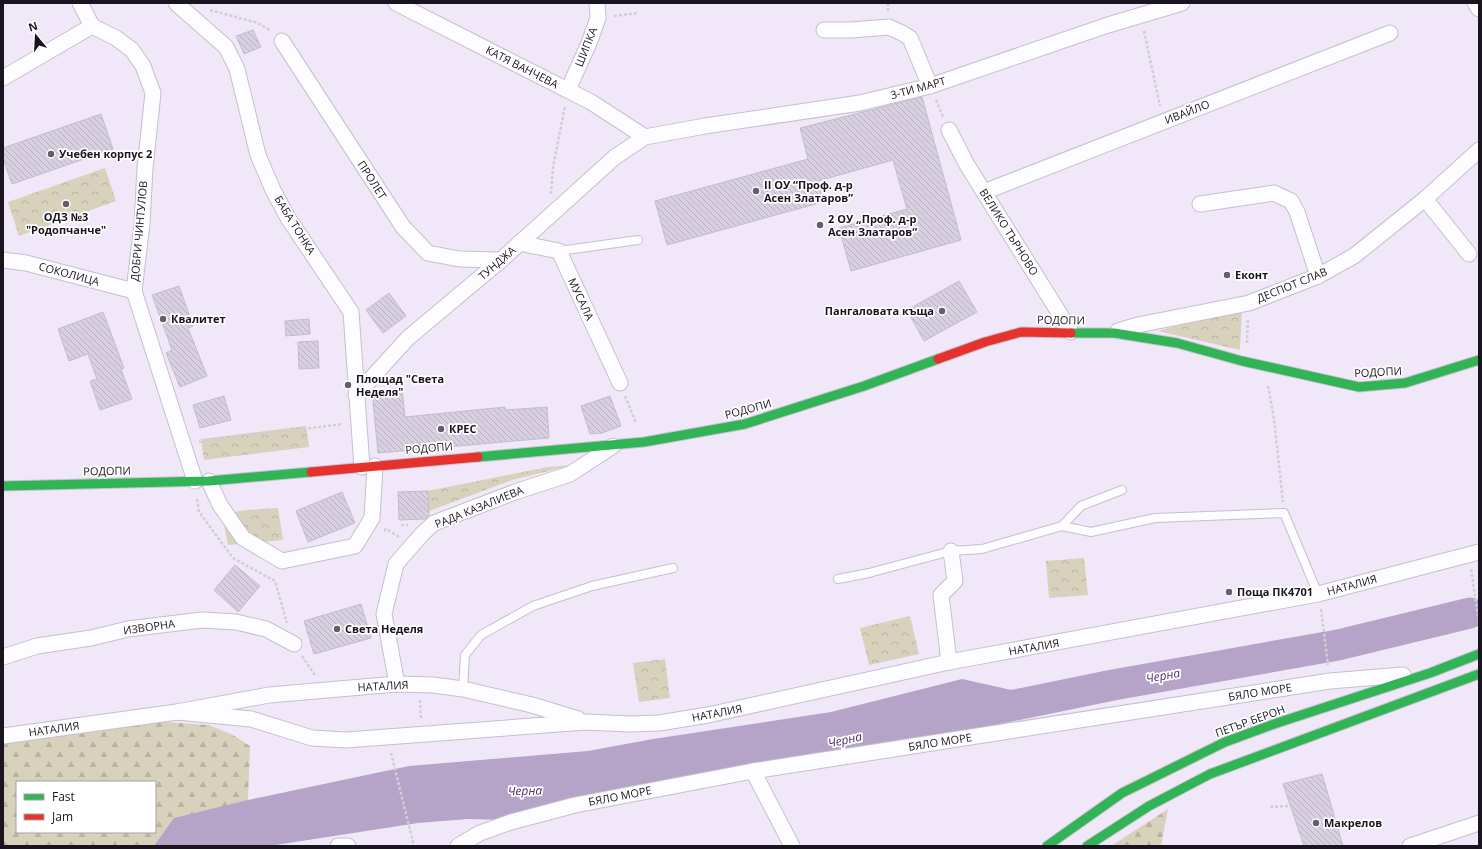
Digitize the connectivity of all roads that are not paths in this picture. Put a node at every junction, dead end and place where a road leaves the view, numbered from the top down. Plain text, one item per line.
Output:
1 (80, 3) edge
2 (176, 3) edge
3 (396, 3) edge
4 (597, 3) edge
5 (1182, 3) edge
6 (1475, 3) edge
7 (1479, 8) edge
8 (92, 26) junction
9 (824, 30) dead end
10 (1390, 33) dead end
11 (282, 41) road end
12 (3, 78) edge
13 (930, 86) junction
14 (568, 90) junction
15 (949, 130) road end
16 (645, 136) junction
17 (1479, 150) edge
18 (984, 192) junction
19 (1426, 199) junction
20 (1200, 204) dead end
21 (638, 240) dead end
22 (519, 243) junction
23 (559, 251) junction
24 (1469, 254) dead end
25 (3, 260) edge
26 (501, 260) junction
27 (1318, 276) junction
28 (134, 291) junction
29 (1070, 332) junction
30 (1114, 333) junction
31 (1479, 360) edge
32 (620, 383) road end
33 (356, 395) junction
34 (618, 443) junction
35 (369, 466) junction
36 (202, 481) junction
37 (3, 486) edge
38 (1122, 490) dead end
39 (1062, 526) junction
40 (951, 552) junction
41 (1474, 554) edge
42 (673, 568) dead end
43 (838, 579) dead end
44 (1318, 594) junction
45 (294, 644) road end
46 (1479, 654) edge
47 (3, 657) edge
48 (949, 662) junction
49 (1430, 673) junction
50 (1479, 674) edge
51 (397, 684) junction
52 (463, 689) junction
53 (177, 712) junction
54 (586, 722) junction
55 (1253, 731) junction
56 (3, 736) edge
57 (1260, 748) junction
58 (754, 771) junction
59 (1479, 823) edge
60 (338, 846) edge
61 (348, 846) edge
62 (458, 846) edge
63 (792, 846) edge
64 (1047, 846) edge
65 (1087, 846) edge
66 (1410, 846) edge

1 - 8 street
2 - 33 street, БАБА ТОНКА
3 - 14 street, КАТЯ ВАНЧЕВА
4 - 14 street, ШИПКА
5 - 13 street, 3-ТИ МАРТ
6 - 7 street
8 - 12 street
8 - 28 street, ДОБРИ ЧИНТУЛОВ
9 - 13 street
10 - 18 street, ИВАЙЛО
11 - 26 street, ПРОЛЕТ
13 - 16 street, 3-ТИ МАРТ
14 - 16 street, КАТЯ ВАНЧЕВА
15 - 18 street, ВЕЛИКО ТЪРНОВО
16 - 22 street, ТУНДЖА
17 - 19 street, ДЕСПОТ СЛАВ
18 - 29 street, ВЕЛИКО ТЪРНОВО
19 - 24 street
19 - 27 street, ДЕСПОТ СЛАВ
20 - 27 street
21 - 23 lane
22 - 23 street
22 - 26 street, ТУНДЖА
23 - 32 street, МУСАЛА
25 - 28 street, СОКОЛИЦА
26 - 33 street, ТУНДЖА
27 - 30 street, ДЕСПОТ СЛАВ
28 - 36 street, ДОБРИ ЧИНТУЛОВ
29 - 30 street, РОДОПИ
29 - 34 street, РОДОПИ
30 - 31 street, РОДОПИ
33 - 35 street, БАБА ТОНКА
34 - 35 street, РОДОПИ
34 - 51 street, РАДА КАЗАЛИЕВА
35 - 36 street, РОДОПИ
35 - 36 street, БАБА ТОНКА
36 - 37 street, РОДОПИ
38 - 39 lane
39 - 40 lane
39 - 44 lane
40 - 43 lane
40 - 48 street
41 - 44 street, НАТАЛИЯ
42 - 52 lane
44 - 48 street, НАТАЛИЯ
45 - 47 street, ИЗВОРНА
46 - 49 street, ПЕТЪР БЕРОН
48 - 54 street, НАТАЛИЯ
49 - 55 street, ПЕТЪР БЕРОН
49 - 58 street, БЯЛО МОРЕ
50 - 57 street
51 - 52 street, НАТАЛИЯ
51 - 53 street, НАТАЛИЯ
52 - 54 street, НАТАЛИЯ
53 - 54 street, НАТАЛИЯ
53 - 56 street, НАТАЛИЯ
55 - 57 street
55 - 64 street, ПЕТЪР БЕРОН
57 - 65 street
58 - 62 street, БЯЛО МОРЕ
58 - 63 street
59 - 66 street
60 - 61 street

